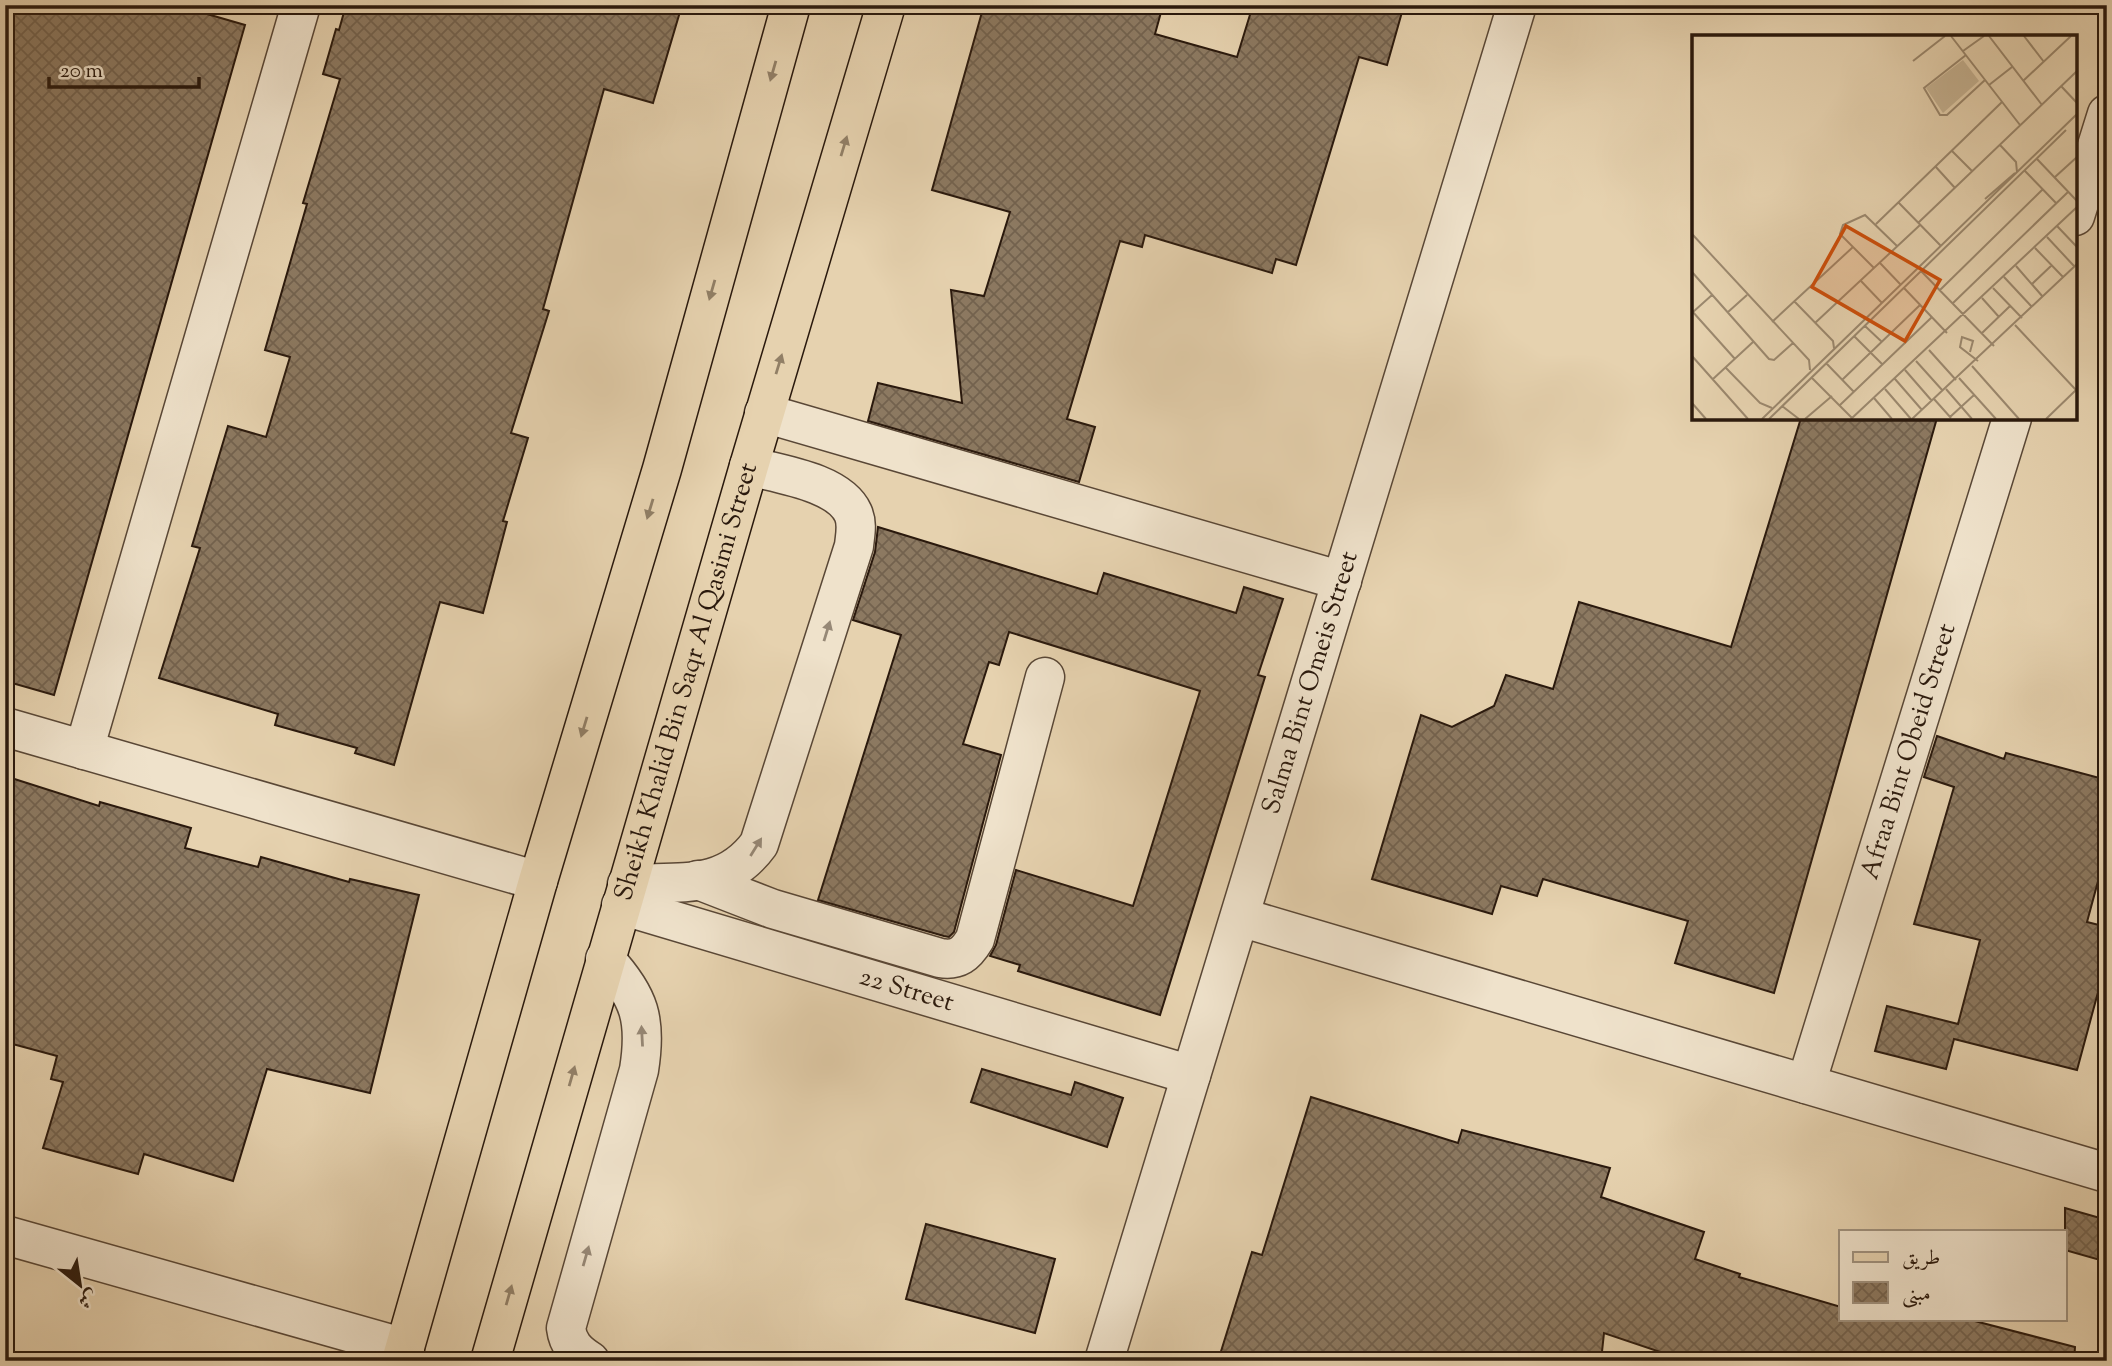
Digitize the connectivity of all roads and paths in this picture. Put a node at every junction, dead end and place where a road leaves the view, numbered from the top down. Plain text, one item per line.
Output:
1 (301, 5) edge
2 (791, 5) edge
3 (886, 5) edge
4 (1517, 5) edge
5 (2107, 114) edge
6 (2077, 210) edge
7 (764, 413) junction
8 (2011, 420) edge
9 (749, 466) junction
10 (1342, 581) junction
11 (1045, 677) dead end
12 (5, 727) edge
13 (84, 750) junction
14 (698, 880) junction
15 (538, 881) junction
16 (624, 894) junction
17 (1240, 917) junction
18 (605, 959) junction
19 (1191, 1075) junction
20 (1806, 1084) junction
21 (2107, 1173) edge
22 (5, 1235) edge
23 (403, 1355) edge
24 (491, 1361) edge
25 (590, 1361) edge
26 (1104, 1361) edge

1 - 13 street
2 -> 15 main road
7 -> 3 main road, Sheikh Khalid Bin Saqr Al Qasimi Street
4 - 10 street, Salma Bint Omeis Street
5 - 6 street
7 - 9 main road, Sheikh Khalid Bin Saqr Al Qasimi Street
7 - 10 street
8 - 20 street, Afraa Bint Obeid Street
14 -> 9 street
9 - 16 main road, Sheikh Khalid Bin Saqr Al Qasimi Street
10 - 17 street, Salma Bint Omeis Street
11 - 14 street
12 - 13 street
13 - 15 street
14 - 16 street
15 - 23 main road
16 - 18 main road, Sheikh Khalid Bin Saqr Al Qasimi Street
16 - 19 street, 22 Street
17 - 19 street, Salma Bint Omeis Street
17 - 20 street
24 -> 18 main road, Sheikh Khalid Bin Saqr Al Qasimi Street
25 -> 18 street
19 - 26 street, Salma Bint Omeis Street
20 - 21 street
22 - 23 street

